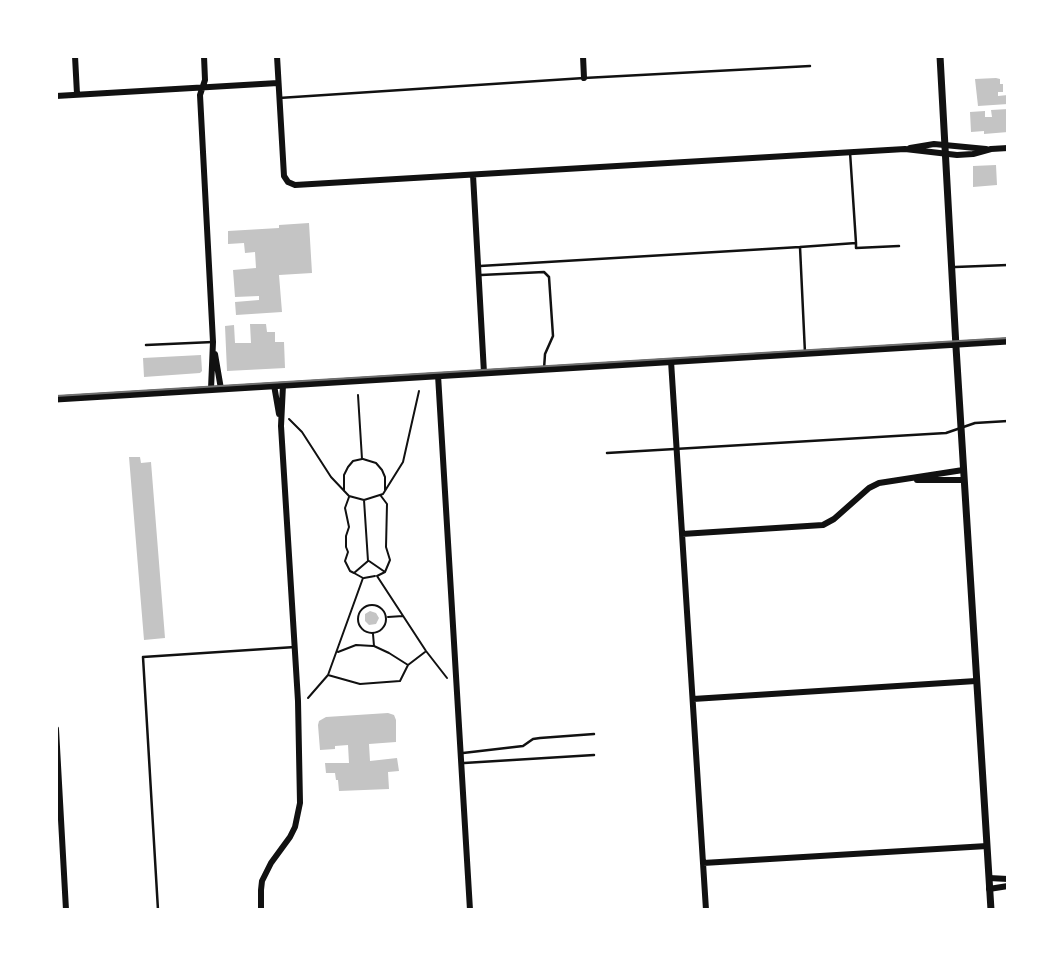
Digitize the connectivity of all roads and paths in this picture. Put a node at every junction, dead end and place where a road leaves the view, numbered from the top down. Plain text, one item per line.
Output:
1 (75, 56) edge
2 (204, 56) edge
3 (277, 56) edge
4 (583, 56) edge
5 (940, 56) edge
6 (810, 66) dead end
7 (583, 78) junction
8 (278, 83) junction
9 (202, 87) junction
10 (77, 94) junction
11 (56, 96) edge
12 (279, 98) junction
13 (1008, 148) edge
14 (945, 149) junction
15 (850, 152) junction
16 (473, 175) junction
17 (856, 243) junction
18 (900, 246) dead end
19 (800, 247) junction
20 (1008, 265) edge
21 (478, 266) junction
22 (951, 267) junction
23 (479, 275) junction
24 (1008, 341) edge
25 (213, 342) junction
26 (956, 344) junction
27 (146, 345) dead end
28 (805, 353) junction
29 (671, 361) junction
30 (544, 369) junction
31 (484, 373) junction
32 (438, 375) junction
33 (274, 385) junction
34 (283, 385) junction
35 (211, 389) junction
36 (221, 389) junction
37 (419, 391) dead end
38 (358, 395) dead end
39 (56, 399) edge
40 (288, 419) dead end
41 (1008, 421) edge
42 (281, 426) junction
43 (961, 428) junction
44 (677, 449) junction
45 (607, 453) dead end
46 (362, 459) junction
47 (963, 470) junction
48 (908, 479) junction
49 (964, 480) junction
50 (385, 490) junction
51 (345, 492) junction
52 (380, 495) junction
53 (349, 496) junction
54 (364, 500) junction
55 (682, 534) junction
56 (368, 561) junction
57 (386, 572) junction
58 (354, 573) junction
59 (377, 576) junction
60 (363, 578) junction
61 (404, 616) junction
62 (387, 617) junction
63 (373, 633) junction
64 (374, 646) junction
65 (295, 647) junction
66 (426, 651) junction
67 (336, 652) junction
68 (408, 665) junction
69 (328, 675) junction
70 (447, 678) dead end
71 (976, 681) junction
72 (307, 698) dead end
73 (693, 699) junction
74 (56, 729) edge
75 (593, 734) dead end
76 (57, 752) edge
77 (460, 754) junction
78 (594, 755) dead end
79 (57, 762) edge
80 (460, 764) junction
81 (987, 846) junction
82 (703, 863) junction
83 (989, 878) junction
84 (1008, 879) edge
85 (1008, 886) edge
86 (989, 889) junction
87 (66, 910) edge
88 (158, 910) edge
89 (261, 910) edge
90 (470, 910) edge
91 (706, 910) edge
92 (991, 910) edge

1 - 10 street
2 - 9 street
3 - 8 street
4 - 7 street
5 - 14 street
6 - 7 lane
7 - 12 lane
8 - 9 street
8 - 12 street
9 - 10 street
9 - 25 street
10 - 11 street
12 - 16 street
13 - 14 street
14 - 15 street
14 - 22 street
15 - 16 street
15 - 17 lane
16 - 21 street
17 - 18 lane
17 - 19 lane
19 - 21 lane
19 - 28 lane
20 - 22 lane
21 - 23 street
22 - 26 street
23 - 30 lane
23 - 31 street
24 - 26 street
25 - 27 lane
25 - 35 street
25 - 36 street
26 - 28 street
26 - 43 street
28 - 29 street
29 - 30 street
29 - 44 street
30 - 31 street
31 - 32 street
32 - 34 street
32 - 77 street
33 - 34 street
33 - 36 street
33 - 42 street
34 - 42 street
35 - 36 street
35 - 39 street
37 - 50 path
38 - 46 path
40 - 51 path
41 - 43 lane
42 - 65 street
43 - 44 lane
43 - 47 street
44 - 45 lane
44 - 55 street
46 - 50 path
46 - 51 path
47 - 48 street
47 - 49 street
48 - 49 street
48 - 55 street
49 - 71 street
50 - 52 path
51 - 53 path
52 - 54 path
52 - 57 path
53 - 54 path
53 - 58 path
54 - 56 path
55 - 73 street
56 - 57 path
56 - 58 path
57 - 59 path
58 - 60 path
59 - 60 path
59 - 61 path
60 - 67 path
61 - 62 path
61 - 66 path
62 - 63 path
62 - 63 path
63 - 64 path
64 - 67 path
64 - 68 path
65 - 88 lane
65 - 89 street
66 - 68 path
66 - 70 path
67 - 69 path
68 - 69 path
69 - 72 path
71 - 73 street
71 - 81 street
73 - 82 street
74 - 76 street
75 - 77 lane
76 - 79 street
77 - 80 street
78 - 80 lane
79 - 87 street
80 - 90 street
81 - 82 street
81 - 83 street
82 - 91 street
83 - 84 street
83 - 86 street
85 - 86 street
86 - 92 street

